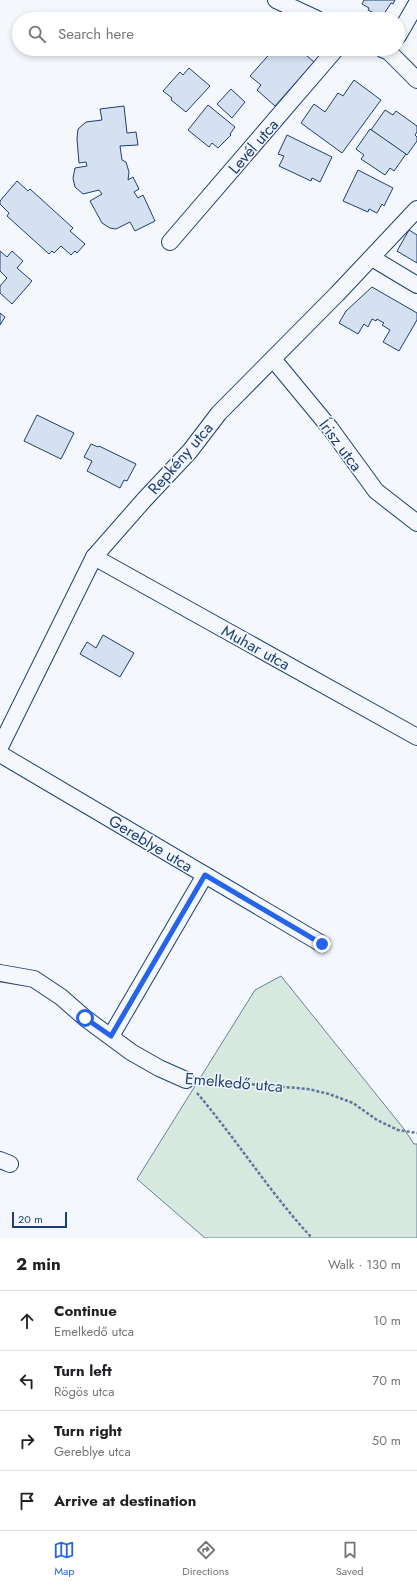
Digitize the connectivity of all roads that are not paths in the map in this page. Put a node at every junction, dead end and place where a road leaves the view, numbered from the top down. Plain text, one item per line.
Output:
1 (276, 0) edge
2 (417, 3) edge
3 (302, 12) edge
4 (405, 24) edge
5 (330, 56) edge
6 (393, 56) edge
7 (417, 80) edge
8 (417, 209) edge
9 (170, 242) dead end
10 (372, 258) junction
11 (417, 285) edge
12 (273, 359) junction
13 (417, 523) edge
14 (94, 557) junction
15 (417, 737) edge
16 (0, 747) edge
17 (0, 754) edge
18 (205, 875) junction
19 (322, 944) dead end
20 (0, 973) edge
21 (111, 1036) junction
22 (186, 1080) road end

1 - 3 street
2 - 4 street
5 - 9 street, Levél utca
6 - 7 street
8 - 10 street, Repkény utca
10 - 11 street
10 - 12 street, Repkény utca
12 - 13 street, Írisz utca
12 - 14 street, Repkény utca
14 - 15 street, Muhar utca
14 - 16 street, Repkény utca
17 - 18 street, Gereblye utca
18 - 19 street, Gereblye utca
18 - 21 street
20 - 21 street, Emelkedő utca
21 - 22 street, Emelkedő utca

